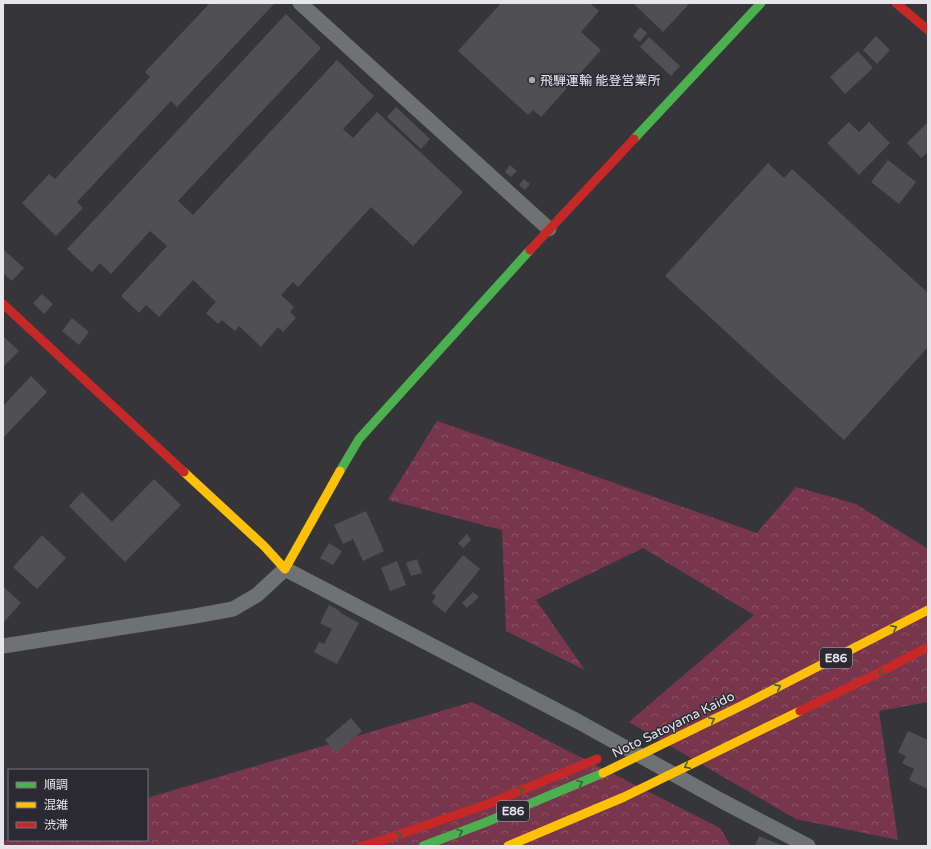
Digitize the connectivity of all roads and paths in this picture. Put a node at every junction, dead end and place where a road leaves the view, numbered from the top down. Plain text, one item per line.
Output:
1 (300, 3) edge
2 (761, 3) edge
3 (896, 3) edge
4 (928, 30) edge
5 (549, 229) junction
6 (3, 304) edge
7 (285, 569) junction
8 (928, 610) edge
9 (3, 646) edge
10 (928, 647) edge
11 (688, 732) junction
12 (616, 754) dead end
13 (598, 759) dead end
14 (583, 815) junction
15 (362, 846) edge
16 (423, 846) edge
17 (508, 846) edge
18 (522, 846) edge
19 (808, 846) edge

1 - 5 street
2 - 5 main road
3 - 4 main road
5 - 7 main road
6 - 7 main road
7 - 9 street
7 - 19 street
11 -> 8 main road, Noto Satoyama Kaido / E86
10 -> 14 main road, E86
11 - 12 main road
16 -> 11 main road, Noto Satoyama Kaido / E86
15 -> 13 main road
14 - 17 main road, E86
14 - 18 main road

